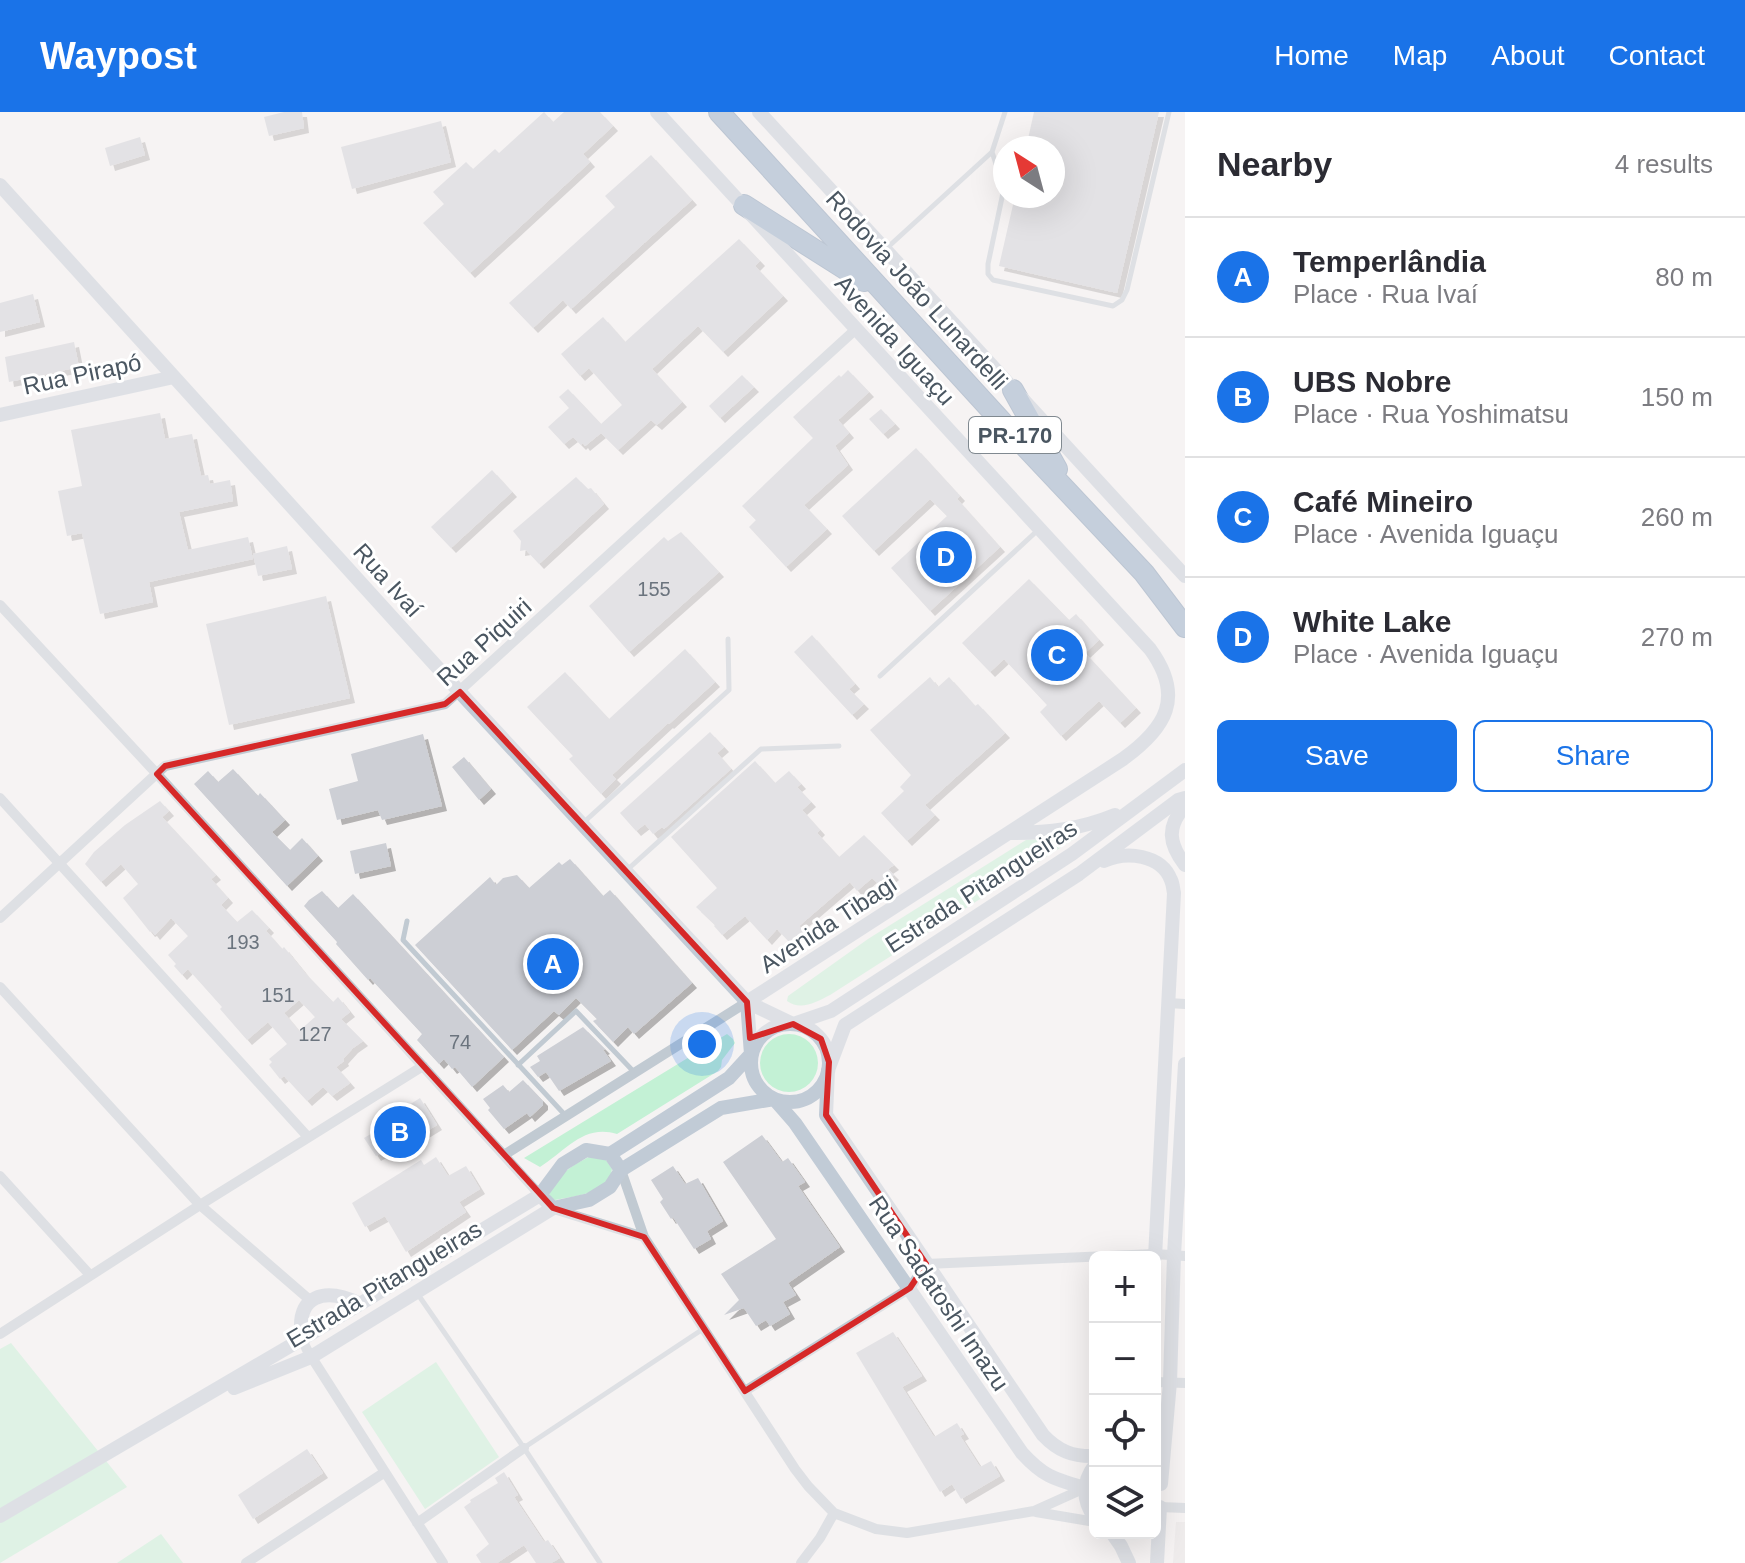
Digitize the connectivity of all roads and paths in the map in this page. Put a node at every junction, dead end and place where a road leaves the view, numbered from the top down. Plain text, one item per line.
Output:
1 (657, 112) edge
2 (719, 112) edge
3 (759, 112) edge
4 (1005, 112) edge
5 (1169, 112) edge
6 (992, 152) junction
7 (0, 185) edge
8 (744, 205) junction
9 (886, 249) junction
10 (887, 296) junction
11 (855, 330) junction
12 (174, 377) junction
13 (1013, 390) junction
14 (0, 415) edge
15 (1070, 493) junction
16 (1039, 529) junction
17 (1144, 573) junction
18 (1185, 576) edge
19 (0, 605) edge
20 (1185, 609) edge
21 (1185, 627) edge
22 (728, 639) dead end
23 (880, 676) dead end
24 (460, 692) junction
25 (1164, 717) joint
26 (839, 746) dead end
27 (1185, 770) edge
28 (157, 774) junction
29 (0, 798) edge
30 (1185, 798) edge
31 (1138, 805) junction
32 (1185, 806) edge
33 (582, 824) junction
34 (1009, 833) junction
35 (59, 862) junction
36 (1185, 865) edge
37 (626, 871) junction
38 (1079, 874) junction
39 (0, 918) edge
40 (407, 921) dead end
41 (0, 987) edge
42 (747, 1002) junction
43 (1168, 1003) junction
44 (1185, 1004) edge
45 (793, 1024) junction
46 (751, 1054) junction
47 (1185, 1064) edge
48 (518, 1065) junction
49 (423, 1066) junction
50 (828, 1070) junction
51 (635, 1072) junction
52 (774, 1099) junction
53 (565, 1116) junction
54 (1162, 1131) junction
55 (1183, 1132) edge
56 (308, 1137) junction
57 (610, 1154) junction
58 (504, 1155) junction
59 (621, 1170) junction
60 (0, 1176) edge
61 (540, 1195) junction
62 (200, 1205) junction
63 (553, 1208) junction
64 (644, 1237) junction
65 (1155, 1251) edge
66 (1179, 1255) edge
67 (1089, 1258) edge
68 (926, 1264) junction
69 (90, 1275) junction
70 (910, 1288) junction
71 (416, 1292) junction
72 (311, 1301) junction
73 (360, 1304) junction
74 (704, 1328) junction
75 (0, 1334) edge
76 (302, 1339) junction
77 (311, 1357) junction
78 (1170, 1382) edge
79 (745, 1391) junction
80 (189, 1406) junction
81 (524, 1448) junction
82 (1089, 1456) edge
83 (1094, 1467) edge
84 (385, 1472) junction
85 (1161, 1484) edge
86 (1085, 1488) junction
87 (1089, 1508) edge
88 (1185, 1508) edge
89 (1161, 1510) edge
90 (1034, 1511) junction
91 (834, 1513) junction
92 (0, 1516) edge
93 (1089, 1519) edge
94 (417, 1523) junction
95 (1116, 1539) edge
96 (1157, 1539) edge
97 (246, 1563) edge
98 (443, 1563) edge
99 (600, 1563) edge
100 (801, 1563) edge
101 (1129, 1563) edge
102 (1157, 1563) edge

1 - 8 street, Avenida Iguaçu
2 - 10 highway, Rodovia João Lunardelli / PR-170
3 - 9 street
4 - 6 lane
5 - 6 lane
6 - 9 lane
7 - 12 street, Rua Ivaí
8 - 10 highway
8 - 11 street, Avenida Iguaçu
9 - 13 street
10 - 15 highway, Rodovia João Lunardelli / PR-170
11 - 16 street, Avenida Iguaçu
11 - 24 street, Rua Piquiri
12 - 14 street, Rua Pirapó
12 - 24 street, Rua Ivaí
13 - 15 highway
13 - 18 street
15 - 17 highway, Rodovia João Lunardelli / PR-170
16 - 23 lane
16 - 25 street, Avenida Iguaçu
17 - 20 highway, Rodovia João Lunardelli / PR-170
17 - 21 highway, Rodovia João Lunardelli / PR-170
19 - 28 street
22 - 33 lane
24 - 28 street, Rua Piquiri
24 - 33 street, Rua Ivaí
25 - 34 street, Avenida Tibagi
26 - 37 lane
27 - 31 street, Estrada Pitangueiras
28 - 35 street, Rua Piquiri
28 - 49 street
29 - 35 street
30 - 38 street, Estrada Pitangueiras
31 - 34 street
31 - 45 street, Estrada Pitangueiras
32 - 36 street
33 - 37 street, Rua Ivaí
34 - 42 street, Avenida Tibagi
35 - 39 street, Rua Piquiri
35 - 56 street
37 - 42 street, Rua Ivaí
38 - 43 street
38 - 50 street, Estrada Pitangueiras
40 - 48 lane
41 - 62 street
42 - 45 street, Rua Ivaí
42 - 46 street
42 - 51 street, Avenida Tibagi
43 - 44 street
43 - 54 street
45 - 46 street
45 - 50 street
46 - 52 street
46 - 57 street
47 - 55 street
48 - 51 lane
48 - 53 lane
49 - 56 street
49 - 58 street
50 - 52 street
50 - 68 street, Rua Sadatoshi Imazu
51 - 53 street, Avenida Tibagi
52 - 59 street
52 - 70 street, Rua Sadatoshi Imazu
53 - 58 street, Avenida Tibagi
54 - 55 street
54 - 65 street
55 - 66 street
56 - 62 street
57 - 59 street
57 - 61 street
58 - 61 street
59 - 63 street, Estrada Pitangueiras
59 - 64 street
60 - 69 street
61 - 63 street
61 - 73 street, Estrada Pitangueiras
62 - 69 street
62 - 72 street
63 - 64 street
63 - 71 street, Estrada Pitangueiras
64 - 74 street
66 - 78 street
67 - 68 street
68 - 70 street
68 - 82 street, Rua Sadatoshi Imazu
69 - 75 street
70 - 79 street
70 - 86 street, Rua Sadatoshi Imazu
71 - 77 street, Estrada Pitangueiras
71 - 81 lane
72 - 73 street
72 - 76 street
73 - 76 street, Estrada Pitangueiras
74 - 79 street
74 - 81 lane
76 - 77 street
76 - 80 street, Estrada Pitangueiras
77 - 80 street, Estrada Pitangueiras
77 - 84 street
78 - 85 street
79 - 91 street
80 - 92 street, Estrada Pitangueiras
81 - 94 street
81 - 99 lane
83 - 86 street
84 - 94 street
84 - 97 street
86 - 87 street
86 - 90 street
88 - 89 street
90 - 91 street
90 - 93 street
91 - 100 street
94 - 98 street
95 - 101 street
96 - 102 street

